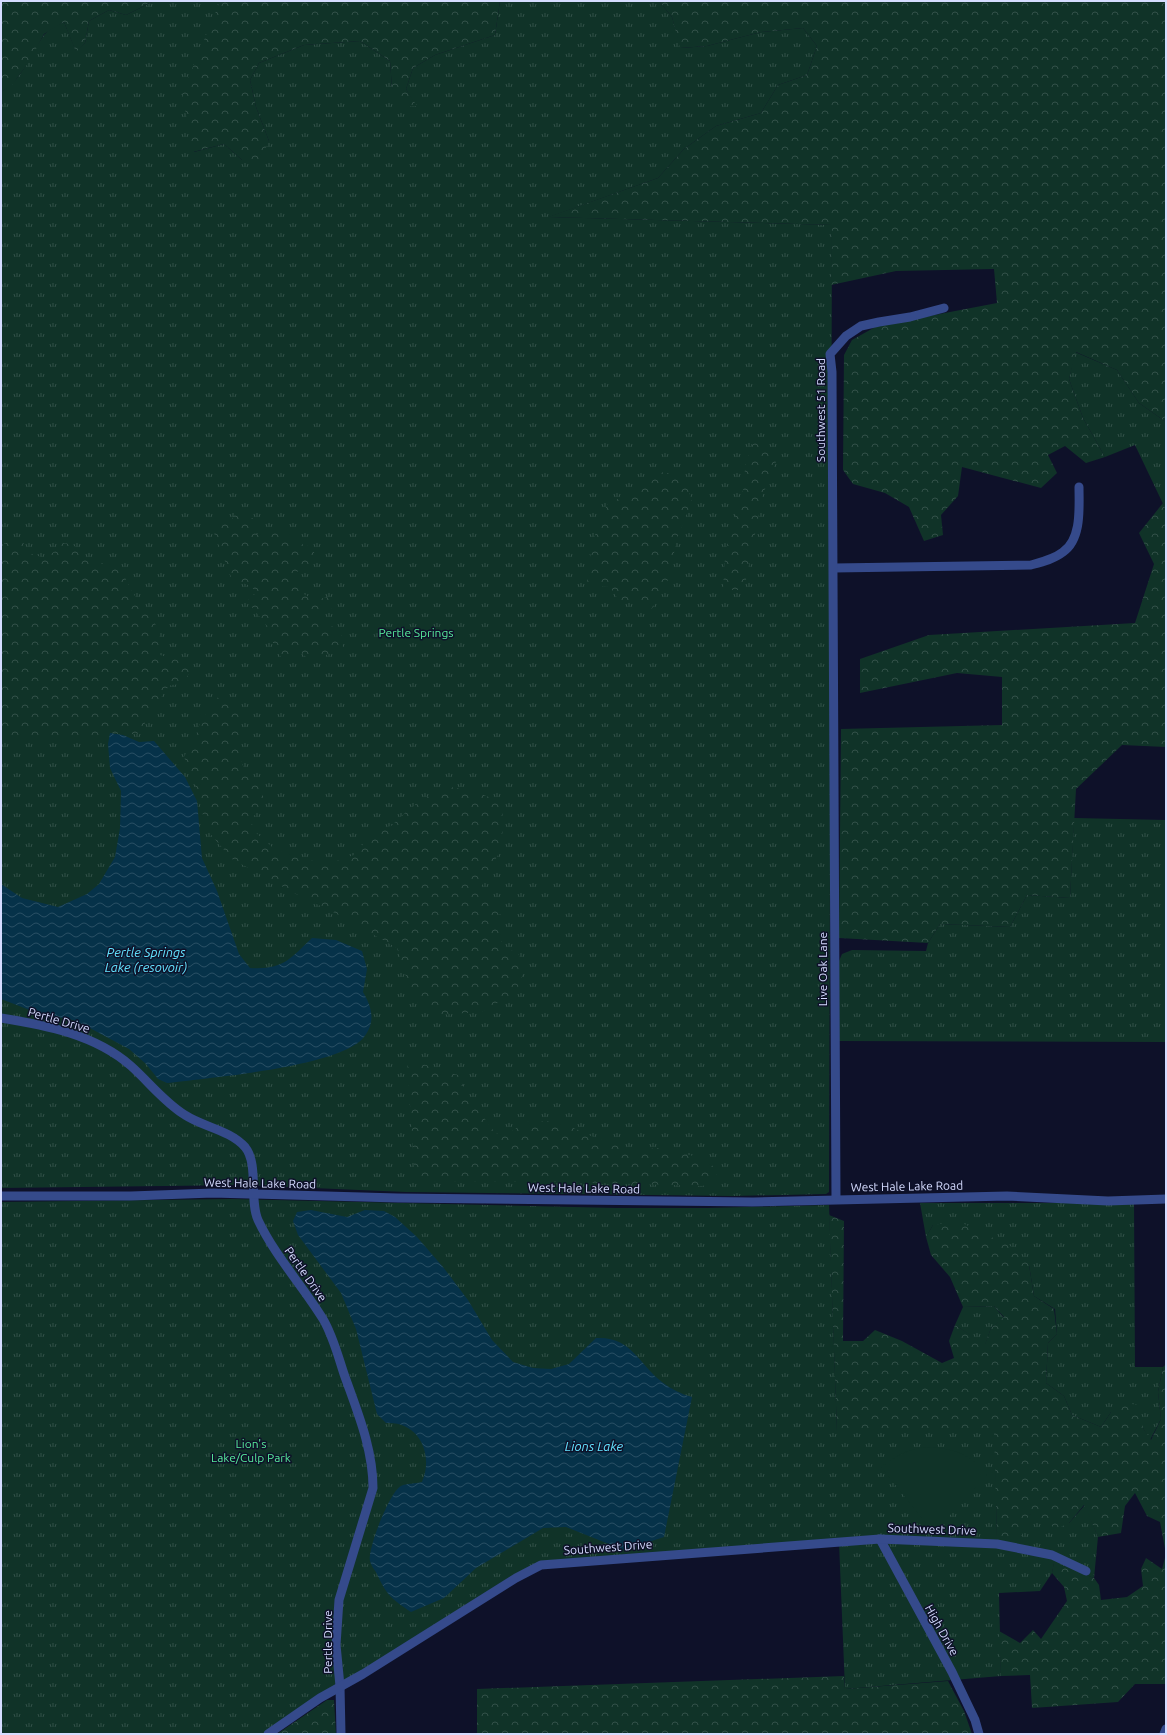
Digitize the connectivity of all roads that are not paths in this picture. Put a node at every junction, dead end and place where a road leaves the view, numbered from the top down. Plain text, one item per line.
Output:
1 (944, 308) dead end
2 (1079, 487) dead end
3 (834, 568) junction
4 (834, 738) joint
5 (1, 1018) edge
6 (254, 1194) junction
7 (1, 1196) edge
8 (836, 1199) junction
9 (1166, 1199) edge
10 (880, 1539) junction
11 (1086, 1571) dead end
12 (340, 1686) junction
13 (268, 1734) edge
14 (341, 1734) edge
15 (978, 1734) edge

1 - 3 street, Southwest 51 Road
2 - 3 street
3 - 4 street, Southwest 51 Road
4 - 8 street, Live Oak Lane
5 - 6 street, Pertle Drive
6 - 7 street, West Hale Lake Road
6 - 8 street, West Hale Lake Road
6 - 12 street, Pertle Drive
8 - 9 street, West Hale Lake Road
10 - 11 street, Southwest Drive
10 - 12 street, Southwest Drive
10 - 15 street, High Drive
12 - 13 street, Southwest Drive
12 - 14 street, Pertle Drive

